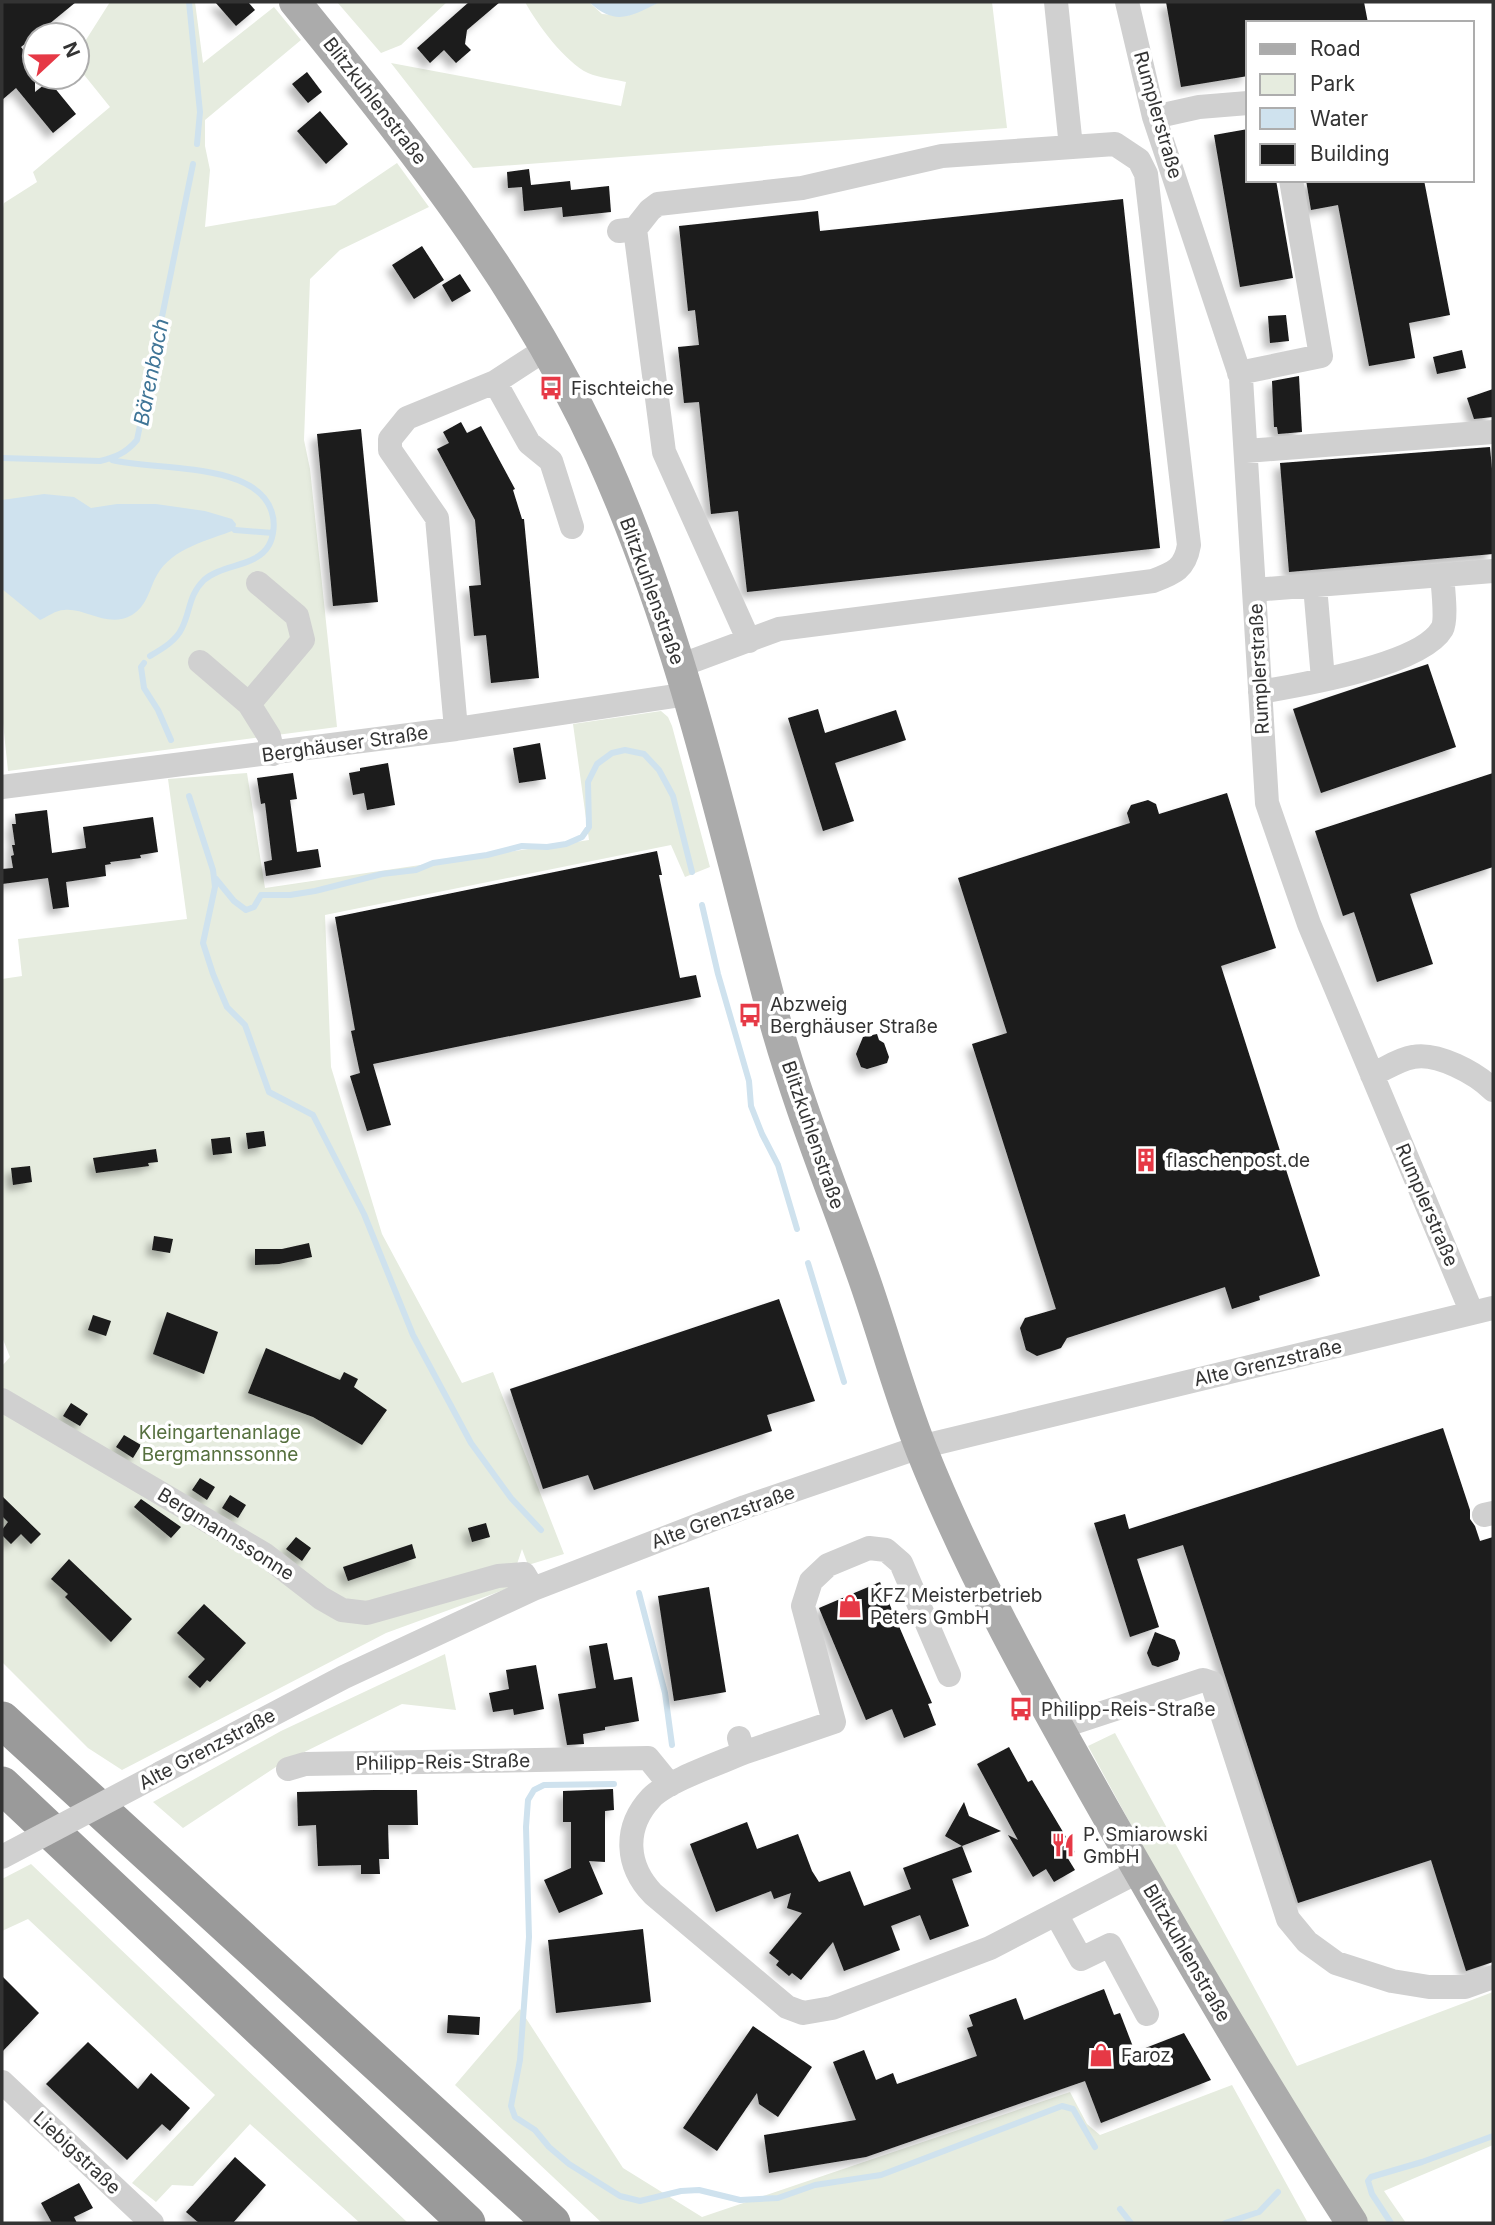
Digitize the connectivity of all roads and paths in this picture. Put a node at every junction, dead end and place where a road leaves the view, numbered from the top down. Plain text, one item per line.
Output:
1 (295, 2) edge
2 (1056, 2) edge
3 (1127, 2) edge
4 (1246, 103) edge
5 (1154, 117) junction
6 (1071, 147) junction
7 (1291, 182) edge
8 (546, 349) junction
9 (1239, 373) junction
10 (495, 382) junction
11 (1493, 432) edge
12 (1246, 451) junction
13 (572, 527) dead end
14 (1493, 572) edge
15 (1442, 575) junction
16 (258, 583) dead end
17 (1315, 586) junction
18 (1254, 590) junction
19 (749, 641) junction
20 (200, 662) dead end
21 (1323, 679) junction
22 (684, 680) junction
23 (1260, 692) junction
24 (249, 704) junction
25 (456, 729) junction
26 (273, 754) junction
27 (2, 788) edge
28 (1372, 1075) junction
29 (1493, 1090) edge
30 (1483, 1311) edge
31 (2, 1400) edge
32 (920, 1447) junction
33 (533, 1589) junction
34 (949, 1675) dead end
35 (2, 1720) edge
36 (1058, 1728) junction
37 (288, 1769) dead end
38 (2, 1785) edge
39 (670, 1785) junction
40 (2, 1857) edge
41 (1139, 1871) junction
42 (1056, 1914) junction
43 (1493, 1977) edge
44 (1147, 2014) dead end
45 (2, 2082) edge
46 (152, 2223) edge
47 (467, 2223) edge
48 (552, 2223) edge
49 (1352, 2223) edge

1 - 8 main road, Blitzkuhlenstraße
2 - 6 street
3 - 5 street, Rumplerstraße
4 - 5 street
5 - 9 street, Rumplerstraße
6 - 19 street, Berghäuser Straße
6 - 19 street, Berghäuser Straße
7 - 9 street
8 - 10 street
8 - 22 main road, Blitzkuhlenstraße
9 - 12 street, Rumplerstraße
10 - 13 street
10 - 25 street
11 - 12 street
12 - 18 street, Rumplerstraße
14 - 15 street
15 - 17 street
15 - 21 street
16 - 24 street
17 - 18 street
17 - 21 street
18 - 23 street, Rumplerstraße
19 - 22 street, Berghäuser Straße
20 - 24 street
21 - 23 street
22 - 25 street, Berghäuser Straße
22 - 32 main road, Blitzkuhlenstraße
23 - 28 street, Rumplerstraße
24 - 26 street
25 - 26 street, Berghäuser Straße
26 - 27 street, Berghäuser Straße
28 - 29 street
28 - 30 street, Rumplerstraße
30 - 32 street, Alte Grenzstraße
31 - 33 street, Bergmannssonne
32 - 33 street, Alte Grenzstraße
32 - 36 main road, Blitzkuhlenstraße
33 - 40 street, Alte Grenzstraße, bridge
34 - 39 street
35 - 48 highway
36 - 41 main road, Blitzkuhlenstraße
36 - 43 street
37 - 39 street, Philipp-Reis-Straße
38 - 47 highway
39 - 42 street
41 - 42 street
41 - 49 main road, Blitzkuhlenstraße
42 - 44 street
45 - 46 street, Liebigstraße

